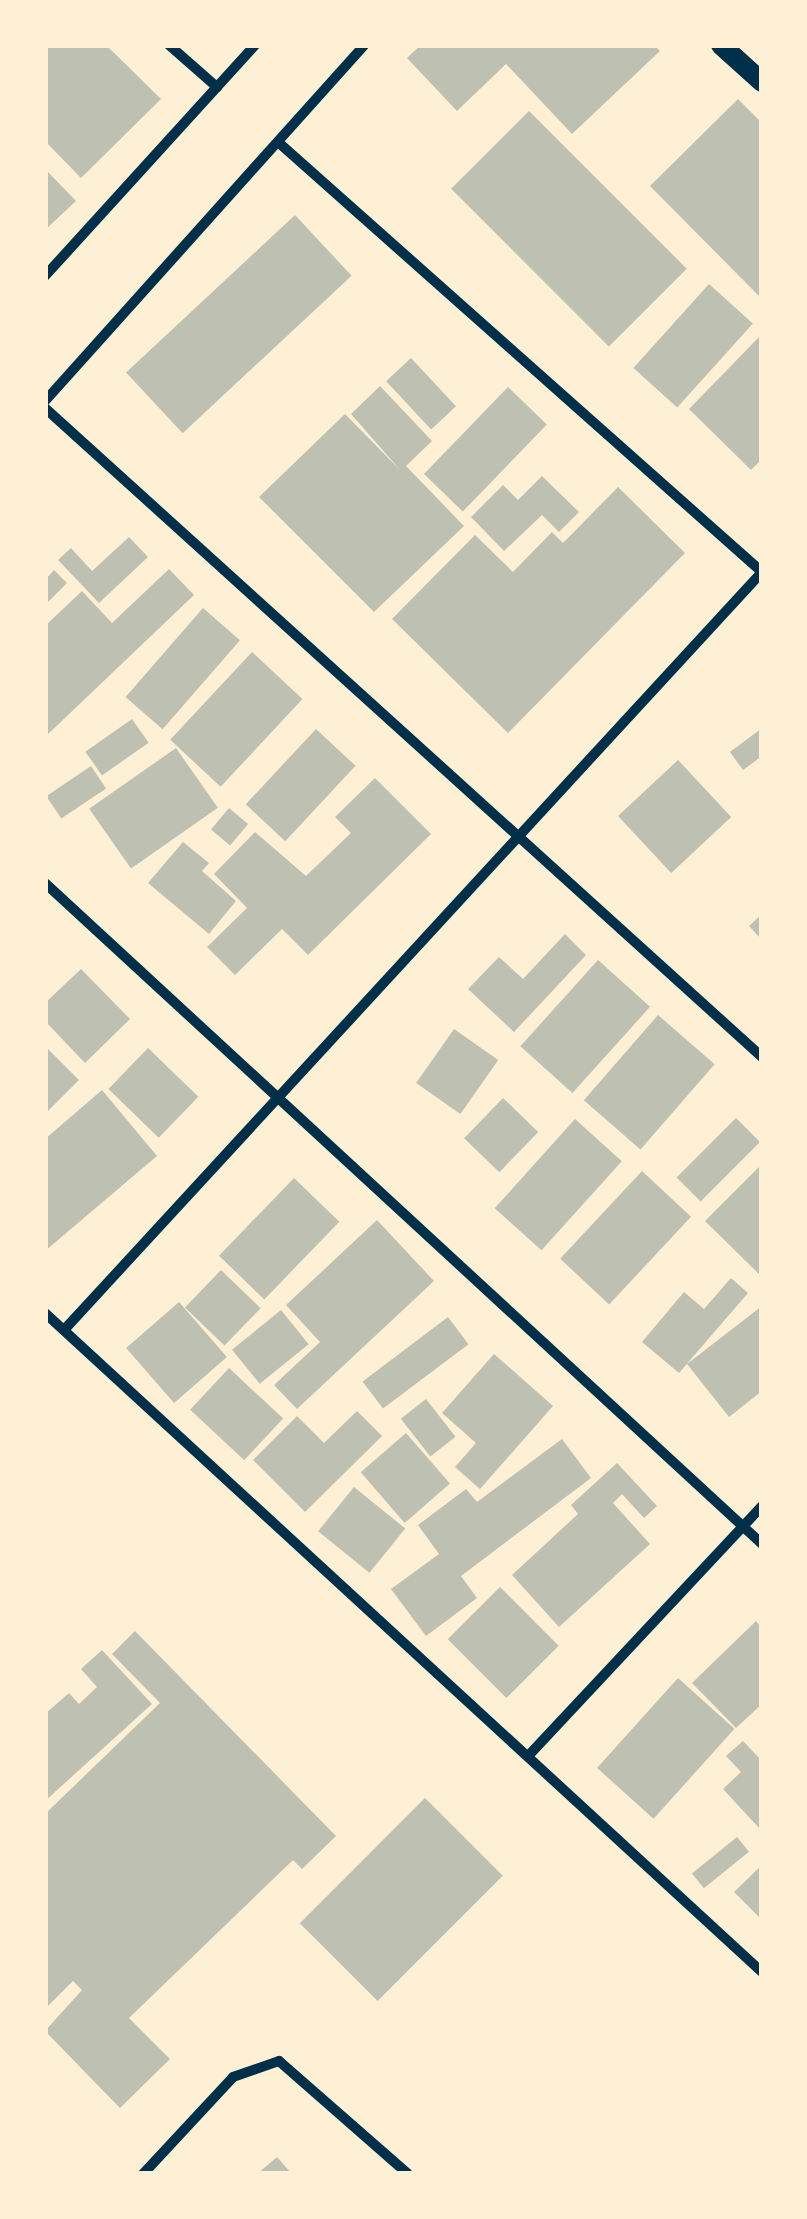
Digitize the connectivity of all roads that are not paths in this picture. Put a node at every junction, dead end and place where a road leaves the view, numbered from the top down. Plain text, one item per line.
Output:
1 (170, 45) edge
2 (256, 45) edge
3 (364, 45) edge
4 (721, 45) edge
5 (762, 82) edge
6 (217, 87) junction
7 (278, 142) junction
8 (45, 276) edge
9 (45, 404) edge
10 (762, 572) edge
11 (518, 836) junction
12 (45, 883) edge
13 (762, 1057) edge
14 (277, 1098) junction
15 (45, 1313) edge
16 (64, 1330) junction
17 (762, 1506) edge
18 (742, 1527) junction
19 (762, 1544) edge
20 (530, 1754) junction
21 (762, 1972) edge
22 (142, 2174) edge
23 (408, 2174) edge

1 - 6 street
2 - 6 street
3 - 7 street
4 - 5 main road
6 - 8 street
7 - 9 street
7 - 10 street
9 - 11 street
10 - 11 street
11 - 13 street
11 - 14 street
12 - 14 street
14 - 16 street
14 - 18 street
15 - 16 street
16 - 20 street
17 - 18 street
18 - 19 street
18 - 20 street
20 - 21 street
22 - 23 street

